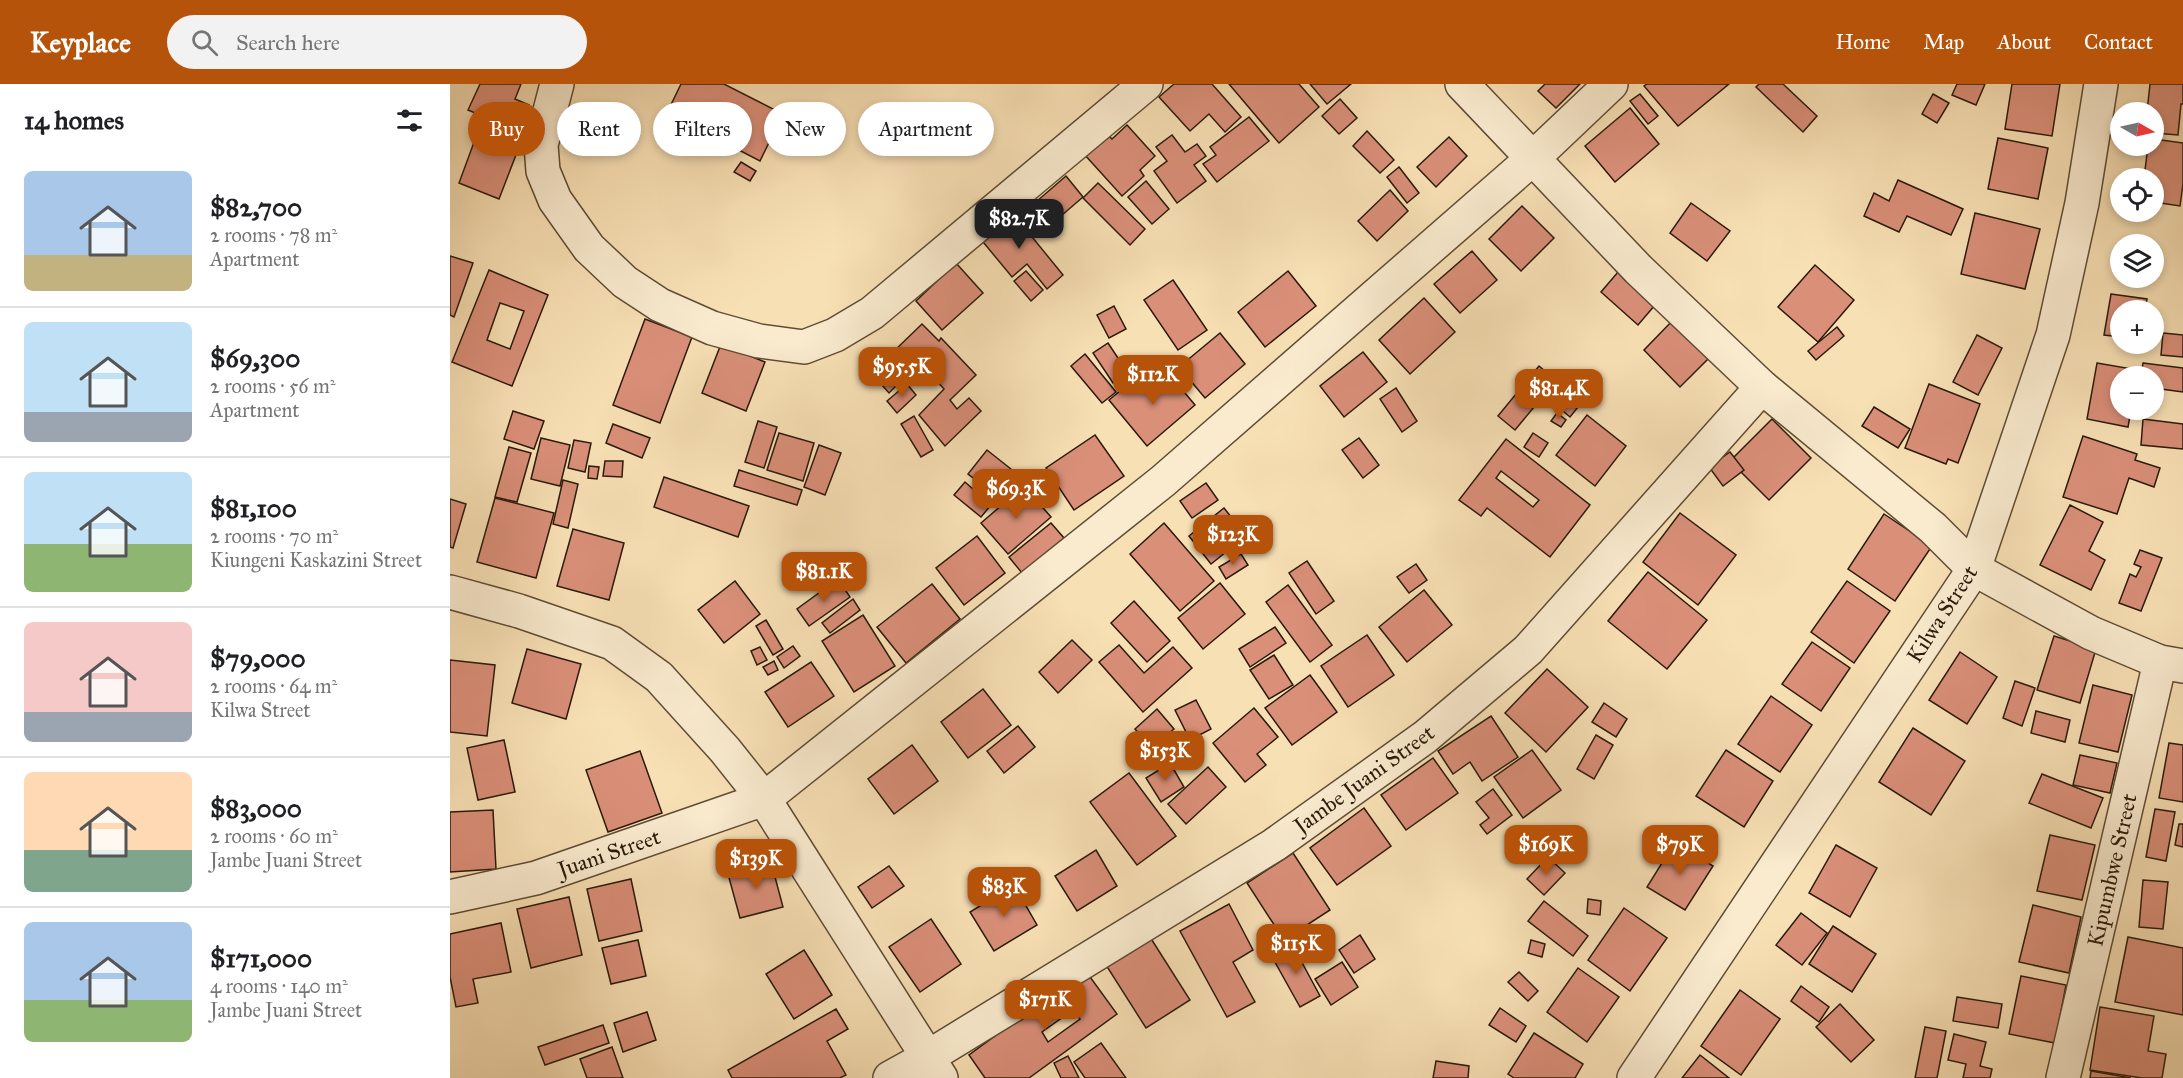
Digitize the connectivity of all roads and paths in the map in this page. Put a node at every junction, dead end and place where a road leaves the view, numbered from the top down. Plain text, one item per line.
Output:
1 (557, 84) edge
2 (1146, 84) edge
3 (1462, 84) edge
4 (1611, 84) edge
5 (2101, 84) edge
6 (1533, 159) junction
7 (1762, 387) junction
8 (1974, 569) junction
9 (450, 591) edge
10 (2172, 664) edge
11 (764, 799) junction
12 (450, 897) edge
13 (935, 1068) edge
14 (890, 1078) edge
15 (1634, 1078) edge
16 (2063, 1078) edge

1 - 2 street
3 - 6 street
4 - 6 street, Juani Street
5 - 8 street, Kilwa Street
6 - 7 street
6 - 11 street, Juani Street
7 - 8 street
7 - 13 street, Jambe Juani Street
8 - 10 street
8 - 15 street, Kilwa Street
9 - 11 street
10 - 16 street, Kipumbwe Street
11 - 12 street, Juani Street
11 - 13 street
13 - 14 street, Jambe Juani Street

